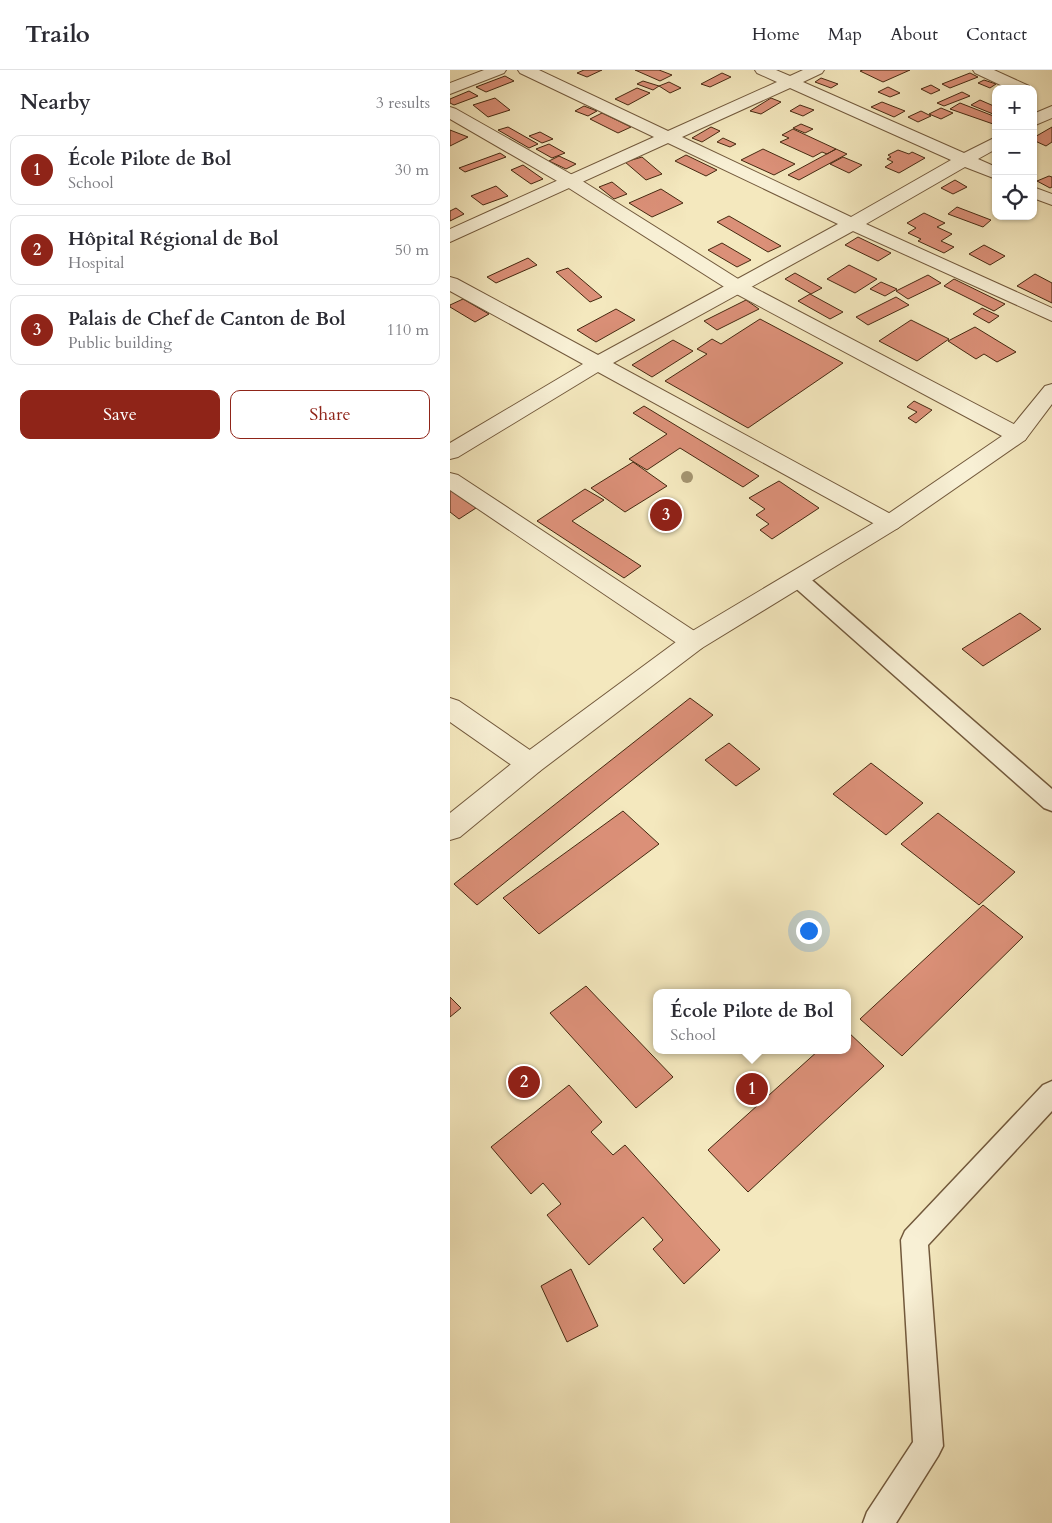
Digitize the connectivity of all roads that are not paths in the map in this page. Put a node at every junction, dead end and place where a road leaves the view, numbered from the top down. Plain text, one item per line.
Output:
1 (498, 70) edge
2 (526, 70) edge
3 (762, 70) edge
4 (816, 70) edge
5 (981, 70) edge
6 (788, 81) junction
7 (1014, 85) edge
8 (450, 89) edge
9 (1044, 100) edge
10 (450, 112) edge
11 (1037, 113) edge
12 (669, 136) junction
13 (992, 144) edge
14 (964, 160) junction
15 (992, 172) edge
16 (570, 181) junction
17 (1037, 194) edge
18 (1052, 200) edge
19 (852, 224) junction
20 (450, 236) edge
21 (450, 283) edge
22 (736, 286) junction
23 (1052, 315) edge
24 (597, 364) junction
25 (1052, 390) edge
26 (1018, 435) junction
27 (450, 452) edge
28 (450, 480) edge
29 (890, 523) junction
30 (799, 580) junction
31 (693, 642) junction
32 (450, 708) edge
33 (530, 764) junction
34 (1052, 802) edge
35 (450, 829) edge
36 (1052, 1093) edge
37 (878, 1523) edge

1 - 8 street
2 - 12 street
3 - 6 street
4 - 6 street
5 - 7 street
6 - 12 street
6 - 14 street
9 - 11 street
10 - 16 street
12 - 16 street
12 - 19 street
13 - 14 street
14 - 15 street
14 - 19 street
16 - 20 street
16 - 22 street
17 - 18 street
19 - 22 street
19 - 23 street
21 - 24 street
22 - 24 street
22 - 26 street
24 - 27 street
24 - 29 street
25 - 26 street
26 - 29 street
28 - 31 street
29 - 30 street
30 - 31 street
30 - 34 lane
31 - 33 street
32 - 33 street
33 - 35 street
36 - 37 lane

